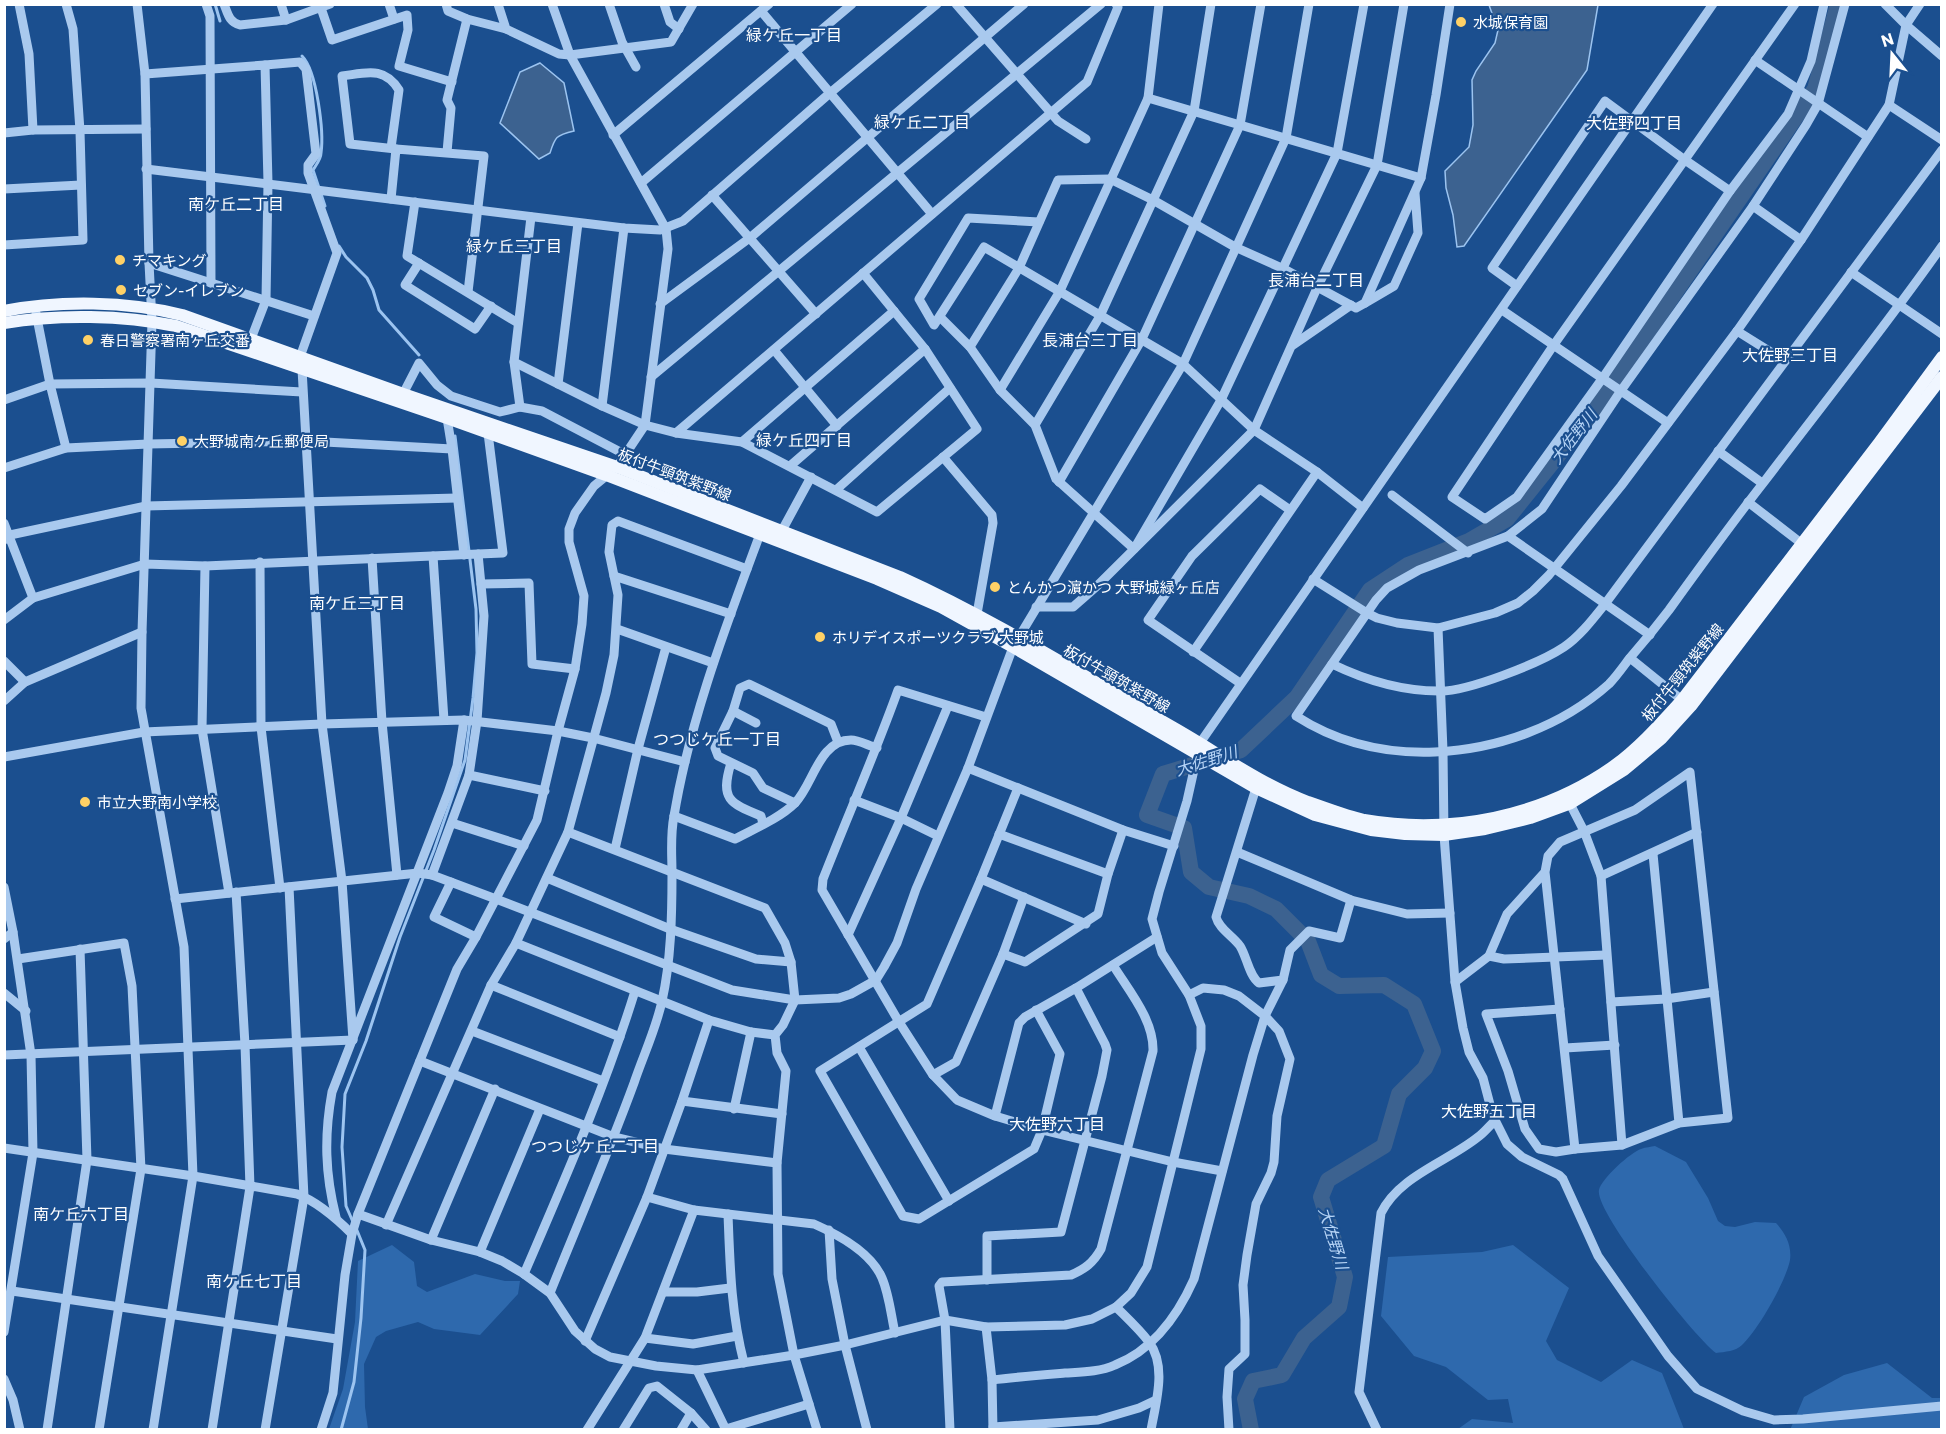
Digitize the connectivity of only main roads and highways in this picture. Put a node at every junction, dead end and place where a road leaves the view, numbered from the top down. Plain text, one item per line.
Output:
1 (4, 311) edge
2 (37, 312) junction
3 (4, 323) edge
4 (1941, 357) edge
5 (301, 363) junction
6 (1941, 377) edge
7 (779, 536) junction
8 (1016, 643) junction
9 (1198, 748) junction
10 (1568, 799) junction
11 (1444, 830) junction

1 - 2 main road, 板付牛頸筑紫野線
2 - 3 main road, 板付牛頸筑紫野線
2 - 5 main road, 板付牛頸筑紫野線
2 - 5 main road, 板付牛頸筑紫野線
4 - 10 main road, 板付牛頸筑紫野線
5 - 7 main road, 板付牛頸筑紫野線
5 - 7 main road, 板付牛頸筑紫野線
6 - 10 main road, 板付牛頸筑紫野線
7 - 8 main road, 板付牛頸筑紫野線
7 - 8 main road, 板付牛頸筑紫野線
8 - 9 main road, 板付牛頸筑紫野線
9 - 11 main road, 板付牛頸筑紫野線
9 - 11 main road, 板付牛頸筑紫野線
10 - 11 main road, 板付牛頸筑紫野線

